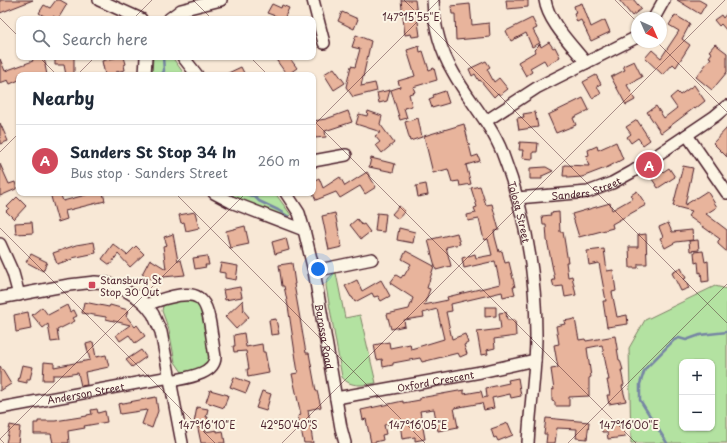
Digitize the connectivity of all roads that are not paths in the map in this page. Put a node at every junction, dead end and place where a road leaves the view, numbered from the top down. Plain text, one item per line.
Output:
1 (99, 0) edge
2 (221, 0) edge
3 (313, 0) edge
4 (433, 0) edge
5 (545, 0) edge
6 (664, 0) edge
7 (197, 3) edge
8 (657, 12) edge
9 (134, 16) edge
10 (173, 16) edge
11 (631, 40) edge
12 (324, 43) dead end
13 (146, 60) edge
14 (185, 60) edge
15 (586, 63) junction
16 (145, 72) edge
17 (195, 72) edge
18 (727, 106) edge
19 (486, 121) junction
20 (687, 135) junction
21 (346, 154) dead end
22 (316, 160) edge
23 (727, 193) edge
24 (220, 196) edge
25 (288, 196) edge
26 (517, 198) junction
27 (304, 230) junction
28 (0, 244) edge
29 (372, 259) dead end
30 (314, 271) junction
31 (19, 295) junction
32 (0, 298) edge
33 (146, 305) junction
34 (535, 360) junction
35 (170, 379) junction
36 (336, 398) junction
37 (0, 408) edge
38 (182, 443) edge
39 (345, 443) edge
40 (528, 443) edge

1 - 9 street
2 - 7 street
3 - 12 street
4 - 19 street, Tolosa Street
5 - 15 street
6 - 8 street
7 - 10 street
11 - 15 street
13 - 16 street
14 - 17 street
15 - 19 street
18 - 20 street, Sanders Street
19 - 26 street, Tolosa Street
20 - 23 street
20 - 26 street, Sanders Street
21 - 22 street
24 - 27 street
25 - 27 street, Barossa Road
26 - 34 street, Tolosa Street
27 - 30 street, Barossa Road
28 - 31 street
29 - 30 street
30 - 36 street, Barossa Road
31 - 32 street
31 - 33 street
33 - 35 street
33 - 35 street, Anderson Street
34 - 36 street, Oxford Crescent
34 - 40 street, Tolosa Street
35 - 37 street, Anderson Street
35 - 38 street
36 - 39 street, Barossa Road

